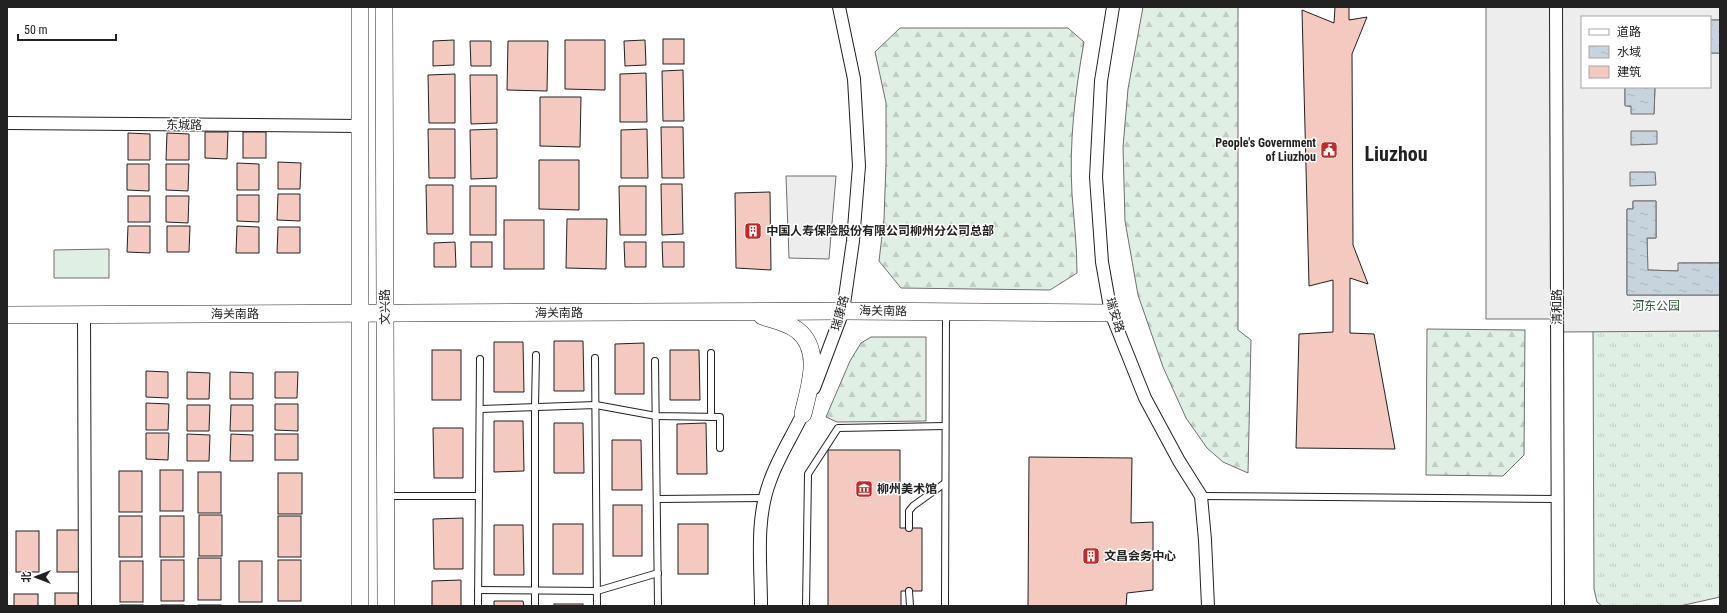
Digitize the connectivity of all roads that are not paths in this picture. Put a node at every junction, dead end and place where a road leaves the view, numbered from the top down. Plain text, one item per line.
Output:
1 (360, 7) edge
2 (384, 7) edge
3 (839, 7) edge
4 (1113, 7) edge
5 (1556, 7) edge
6 (7, 123) edge
7 (360, 126) junction
8 (843, 311) junction
9 (745, 312) junction
10 (946, 312) junction
11 (84, 314) junction
12 (361, 314) junction
13 (385, 314) junction
14 (1111, 314) junction
15 (7, 315) edge
16 (711, 353) dead end
17 (536, 355) dead end
18 (596, 358) dead end
19 (480, 359) dead end
20 (655, 361) dead end
21 (596, 405) junction
22 (535, 407) junction
23 (480, 409) junction
24 (803, 414) junction
25 (656, 416) junction
26 (711, 417) junction
27 (945, 426) junction
28 (720, 448) dead end
29 (945, 483) junction
30 (386, 496) junction
31 (479, 496) junction
32 (1201, 496) junction
33 (764, 498) junction
34 (657, 499) junction
35 (1557, 499) junction
36 (910, 528) dead end
37 (658, 573) junction
38 (478, 590) junction
39 (535, 590) junction
40 (597, 591) junction
41 (909, 591) dead end
42 (85, 606) edge
43 (360, 606) edge
44 (386, 606) edge
45 (478, 606) edge
46 (535, 606) edge
47 (597, 606) edge
48 (658, 606) edge
49 (761, 606) edge
50 (806, 606) edge
51 (910, 606) edge
52 (945, 606) edge
53 (1208, 606) edge
54 (1558, 606) edge

1 - 7 street, 文兴路
2 - 13 street, 文兴路
3 - 8 street, 瑞康路
4 - 14 street, 瑞安路
5 - 35 street, 清和路
6 - 7 street, 东城路
7 - 12 street, 文兴路
8 - 9 street, 海关南路
8 - 10 street, 海关南路
8 - 24 street, 瑞康路
9 - 13 street, 海关南路
9 - 24 street
10 - 14 street, 海关南路
10 - 27 lane
11 - 12 street, 海关南路
11 - 15 street, 海关南路
11 - 42 street
12 - 13 street, 海关南路
12 - 43 street, 文兴路
13 - 30 street, 文兴路
14 - 32 street, 瑞安路
16 - 26 lane
17 - 22 lane
18 - 21 lane
19 - 23 lane
20 - 25 lane
21 - 22 lane
21 - 25 lane
21 - 40 lane
22 - 23 lane
22 - 39 lane
23 - 31 lane
24 - 33 street, 瑞康路
25 - 26 lane
25 - 34 lane
26 - 28 lane
27 - 29 lane
27 - 50 lane
29 - 36 lane
29 - 52 lane
30 - 31 lane
30 - 44 street, 文兴路
31 - 38 lane
32 - 35 lane
32 - 53 street, 瑞安路
33 - 34 lane
33 - 49 street, 瑞康路
34 - 37 lane
35 - 54 street, 清和路
37 - 40 lane
37 - 48 lane
38 - 39 lane
38 - 45 lane
39 - 40 lane
39 - 46 lane
40 - 47 lane
41 - 51 lane

